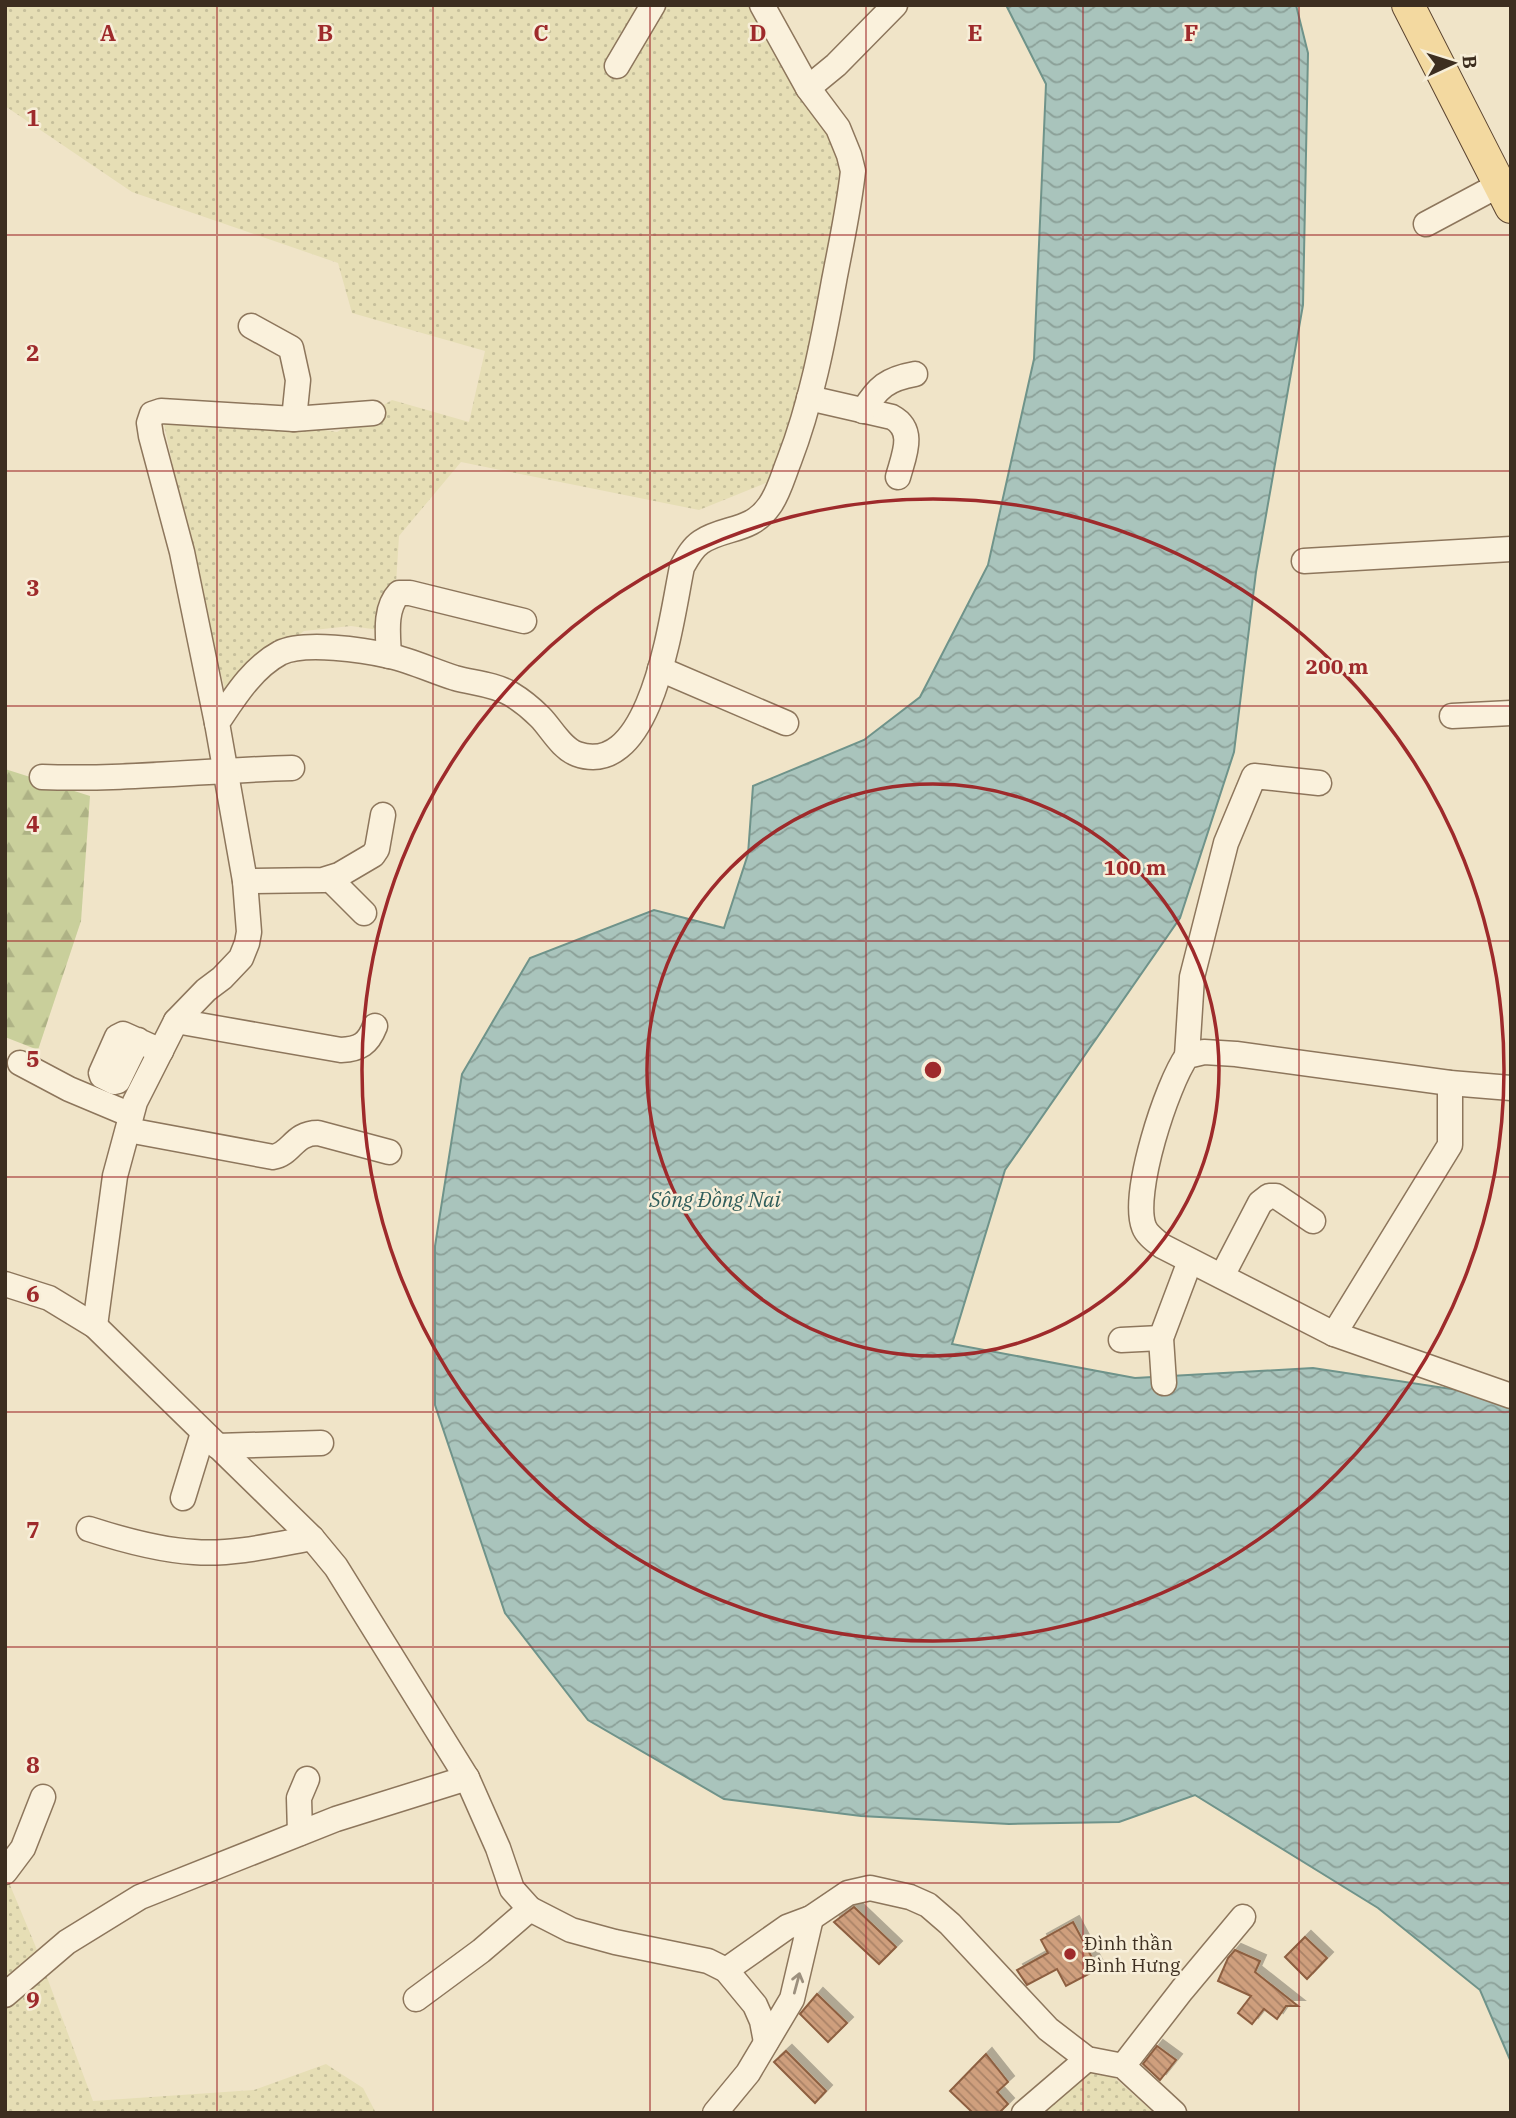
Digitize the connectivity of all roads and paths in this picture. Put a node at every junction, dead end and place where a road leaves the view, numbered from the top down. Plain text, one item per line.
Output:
1 (653, 5) edge
2 (762, 5) edge
3 (895, 5) edge
4 (1408, 5) edge
5 (617, 66) dead end
6 (808, 88) junction
7 (1504, 185) edge
8 (1426, 224) dead end
9 (251, 326) dead end
10 (915, 374) dead end
11 (809, 398) junction
12 (863, 411) junction
13 (373, 413) dead end
14 (294, 419) junction
15 (898, 477) dead end
16 (1511, 549) edge
17 (1304, 561) dead end
18 (524, 621) dead end
19 (389, 656) junction
20 (660, 669) junction
21 (1511, 713) edge
22 (1452, 716) dead end
23 (217, 723) junction
24 (786, 723) dead end
25 (292, 768) dead end
26 (225, 769) junction
27 (42, 777) dead end
28 (1319, 782) dead end
29 (383, 815) dead end
30 (330, 879) junction
31 (245, 881) junction
32 (364, 913) dead end
33 (176, 1021) junction
34 (375, 1026) dead end
35 (1187, 1056) junction
36 (20, 1063) dead end
37 (1450, 1083) junction
38 (1511, 1088) edge
39 (130, 1123) junction
40 (389, 1152) dead end
41 (1313, 1221) dead end
42 (1191, 1261) junction
43 (1222, 1276) junction
44 (5, 1284) edge
45 (95, 1326) junction
46 (1334, 1334) junction
47 (1161, 1338) junction
48 (1121, 1340) dead end
49 (1164, 1383) dead end
50 (1511, 1396) edge
51 (210, 1439) junction
52 (321, 1443) dead end
53 (183, 1498) dead end
54 (89, 1529) dead end
55 (312, 1538) junction
56 (467, 1778) junction
57 (307, 1779) dead end
58 (43, 1797) dead end
59 (300, 1833) junction
60 (5, 1872) edge
61 (530, 1909) junction
62 (1243, 1917) dead end
63 (811, 1918) junction
64 (726, 1970) junction
65 (5, 1995) edge
66 (416, 1999) dead end
67 (766, 2042) junction
68 (1087, 2060) junction
69 (1123, 2066) junction
70 (718, 2112) edge
71 (1024, 2113) edge
72 (1174, 2113) edge

1 - 5 street
2 - 6 street
3 - 6 street
4 - 7 main road
6 - 11 street
7 - 8 street
9 - 14 street
10 - 12 street
11 - 12 street
11 - 20 street
12 - 15 street
13 - 14 street
14 - 23 street
16 - 17 street
18 - 19 street
19 - 20 street
19 - 23 street
20 - 24 street
21 - 22 street
23 - 26 street
25 - 26 street
26 - 27 street
26 - 31 street
28 - 35 street
29 - 30 street
30 - 31 street
30 - 32 street
31 - 33 street
33 - 34 street
33 - 39 street
35 - 37 street
35 - 42 street
36 - 39 street
37 - 38 street
37 - 46 street
39 - 40 street
39 - 45 street
41 - 43 street
42 - 43 street
42 - 47 street
43 - 46 street
44 - 45 street
45 - 51 street
46 - 50 street
47 - 48 street
47 - 49 street
51 - 52 street
51 - 53 street
51 - 55 street
54 - 55 street
55 - 56 street
56 - 59 street
56 - 61 street
57 - 59 street
58 - 60 street
59 - 65 street
61 - 64 street
61 - 66 street
62 - 69 street
63 - 64 street
67 -> 63 street
63 - 68 street
64 - 67 street
67 - 70 street
68 - 69 street
68 - 71 street
69 - 72 street

